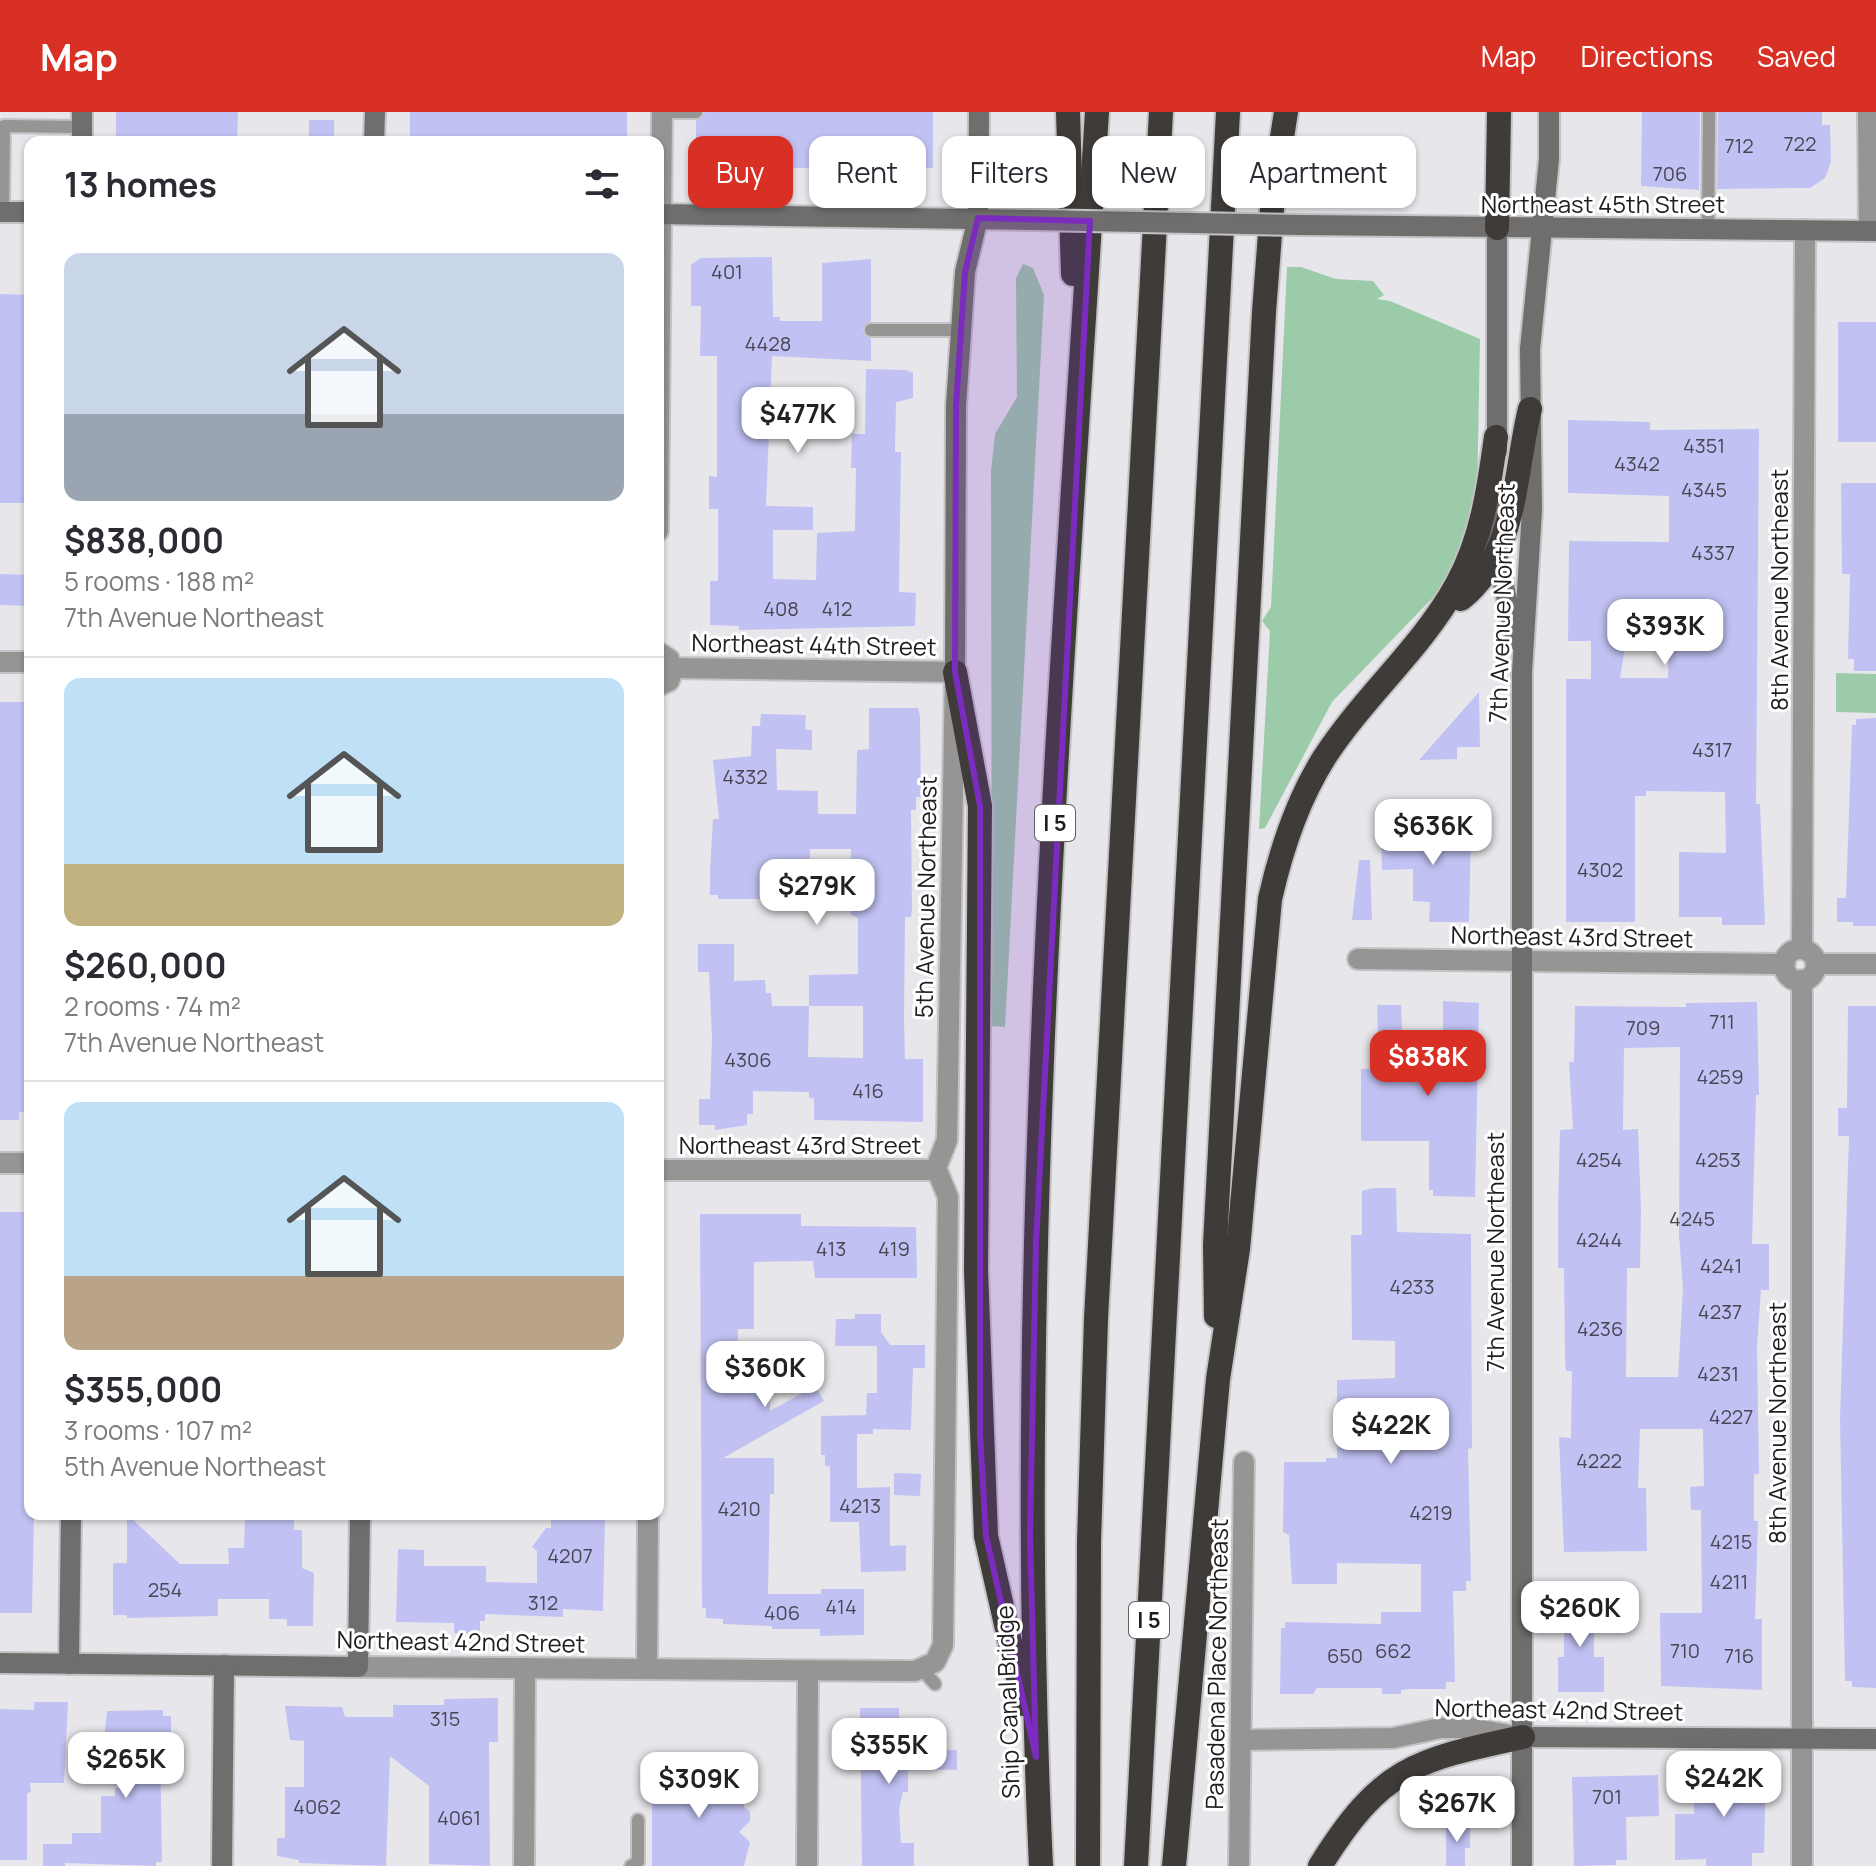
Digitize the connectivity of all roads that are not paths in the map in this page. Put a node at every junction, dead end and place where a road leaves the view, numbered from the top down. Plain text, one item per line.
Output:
1 (375, 112) edge
2 (662, 112) edge
3 (696, 112) edge
4 (979, 112) edge
5 (1068, 112) edge
6 (1097, 112) edge
7 (1161, 112) edge
8 (1228, 112) edge
9 (1286, 112) edge
10 (1499, 112) edge
11 (1549, 112) edge
12 (1709, 112) edge
13 (1868, 112) edge
14 (82, 127) edge
15 (374, 136) edge
16 (662, 136) edge
17 (2, 212) edge
18 (24, 212) edge
19 (664, 214) edge
20 (978, 218) junction
21 (1497, 228) junction
22 (1542, 229) junction
23 (1708, 230) junction
24 (1805, 230) junction
25 (1872, 231) edge
26 (871, 330) dead end
27 (960, 330) junction
28 (1530, 409) junction
29 (1077, 433) junction
30 (1496, 437) junction
31 (1496, 551) junction
32 (1437, 619) junction
33 (664, 656) edge
34 (0, 662) edge
35 (24, 662) edge
36 (673, 668) junction
37 (955, 672) junction
38 (1522, 672) junction
39 (664, 683) edge
40 (1358, 959) dead end
41 (1521, 962) junction
42 (1807, 964) junction
43 (1876, 964) edge
44 (0, 1163) edge
45 (24, 1163) edge
46 (664, 1170) edge
47 (936, 1170) junction
48 (1218, 1379) junction
49 (1244, 1462) dead end
50 (71, 1520) edge
51 (360, 1520) edge
52 (648, 1520) edge
53 (0, 1663) edge
54 (69, 1664) junction
55 (224, 1665) junction
56 (358, 1667) junction
57 (525, 1668) junction
58 (647, 1669) junction
59 (808, 1671) junction
60 (1523, 1737) junction
61 (1802, 1738) junction
62 (1876, 1739) edge
63 (1241, 1740) junction
64 (1036, 1757) junction
65 (638, 1820) dead end
66 (222, 1866) edge
67 (524, 1866) edge
68 (631, 1866) edge
69 (807, 1866) edge
70 (1041, 1866) edge
71 (1088, 1866) edge
72 (1136, 1866) edge
73 (1174, 1866) edge
74 (1239, 1866) edge
75 (1320, 1866) edge
76 (1522, 1866) edge
77 (1802, 1866) edge

1 - 15 main road
2 - 3 lane
2 - 16 street
4 - 20 main road, 5th Avenue Northeast
5 - 29 highway
6 - 29 highway, I 5
7 - 71 highway
8 - 72 highway, I 5
9 - 48 highway
10 - 21 highway
11 - 22 main road, 7th Avenue Northeast
12 - 23 lane
13 - 25 street
14 - 17 lane
17 - 18 main road
19 - 20 main road, Northeast 45th Street
20 - 21 main road, Northeast 45th Street, bridge
20 - 27 main road, 5th Avenue Northeast
21 - 22 main road, Northeast 45th Street
21 - 30 main road
22 - 23 main road, Northeast 45th Street
22 - 28 main road, 7th Avenue Northeast
23 - 24 main road, Northeast 45th Street
24 - 25 main road, Northeast 45th Street
24 - 42 street, 8th Avenue Northeast
26 - 27 lane
27 - 37 main road, 5th Avenue Northeast
28 - 31 highway
28 - 38 main road, 7th Avenue Northeast
29 - 64 highway, Ship Canal Bridge / I 5
30 - 31 main road
30 - 32 highway
31 - 32 highway
31 - 38 main road
32 - 48 highway
33 - 36 street
34 - 35 street
36 - 37 street, Northeast 44th Street
36 - 39 street
37 - 47 street, 5th Avenue Northeast
37 - 64 highway
38 - 41 main road, 7th Avenue Northeast
40 - 41 street, Northeast 43rd Street
41 - 42 street, Northeast 43rd Street
41 - 60 main road, 7th Avenue Northeast
42 - 43 street
42 - 61 street, 8th Avenue Northeast
44 - 45 street
46 - 47 street, Northeast 43rd Street
47 - 59 street, Northeast 42nd Street
48 - 73 highway
49 - 63 street, Pasadena Place Northeast
50 - 54 main road
51 - 56 main road
52 - 58 street
53 - 54 main road, Northeast 42nd Street
54 - 55 main road, Northeast 42nd Street
55 - 56 main road, Northeast 42nd Street
55 - 66 main road
56 - 57 street, Northeast 42nd Street
57 - 58 street, Northeast 42nd Street
57 - 67 street
58 - 59 street, Northeast 42nd Street
59 - 69 street
60 - 61 main road, Northeast 42nd Street
60 - 63 street, Northeast 42nd Street
60 - 75 highway
60 - 76 main road, 7th Avenue Northeast
61 - 62 main road, Northeast 42nd Street
61 - 77 street, 8th Avenue Northeast
63 - 74 street, Pasadena Place Northeast
64 - 70 highway, Ship Canal Bridge / I 5
65 - 68 lane

